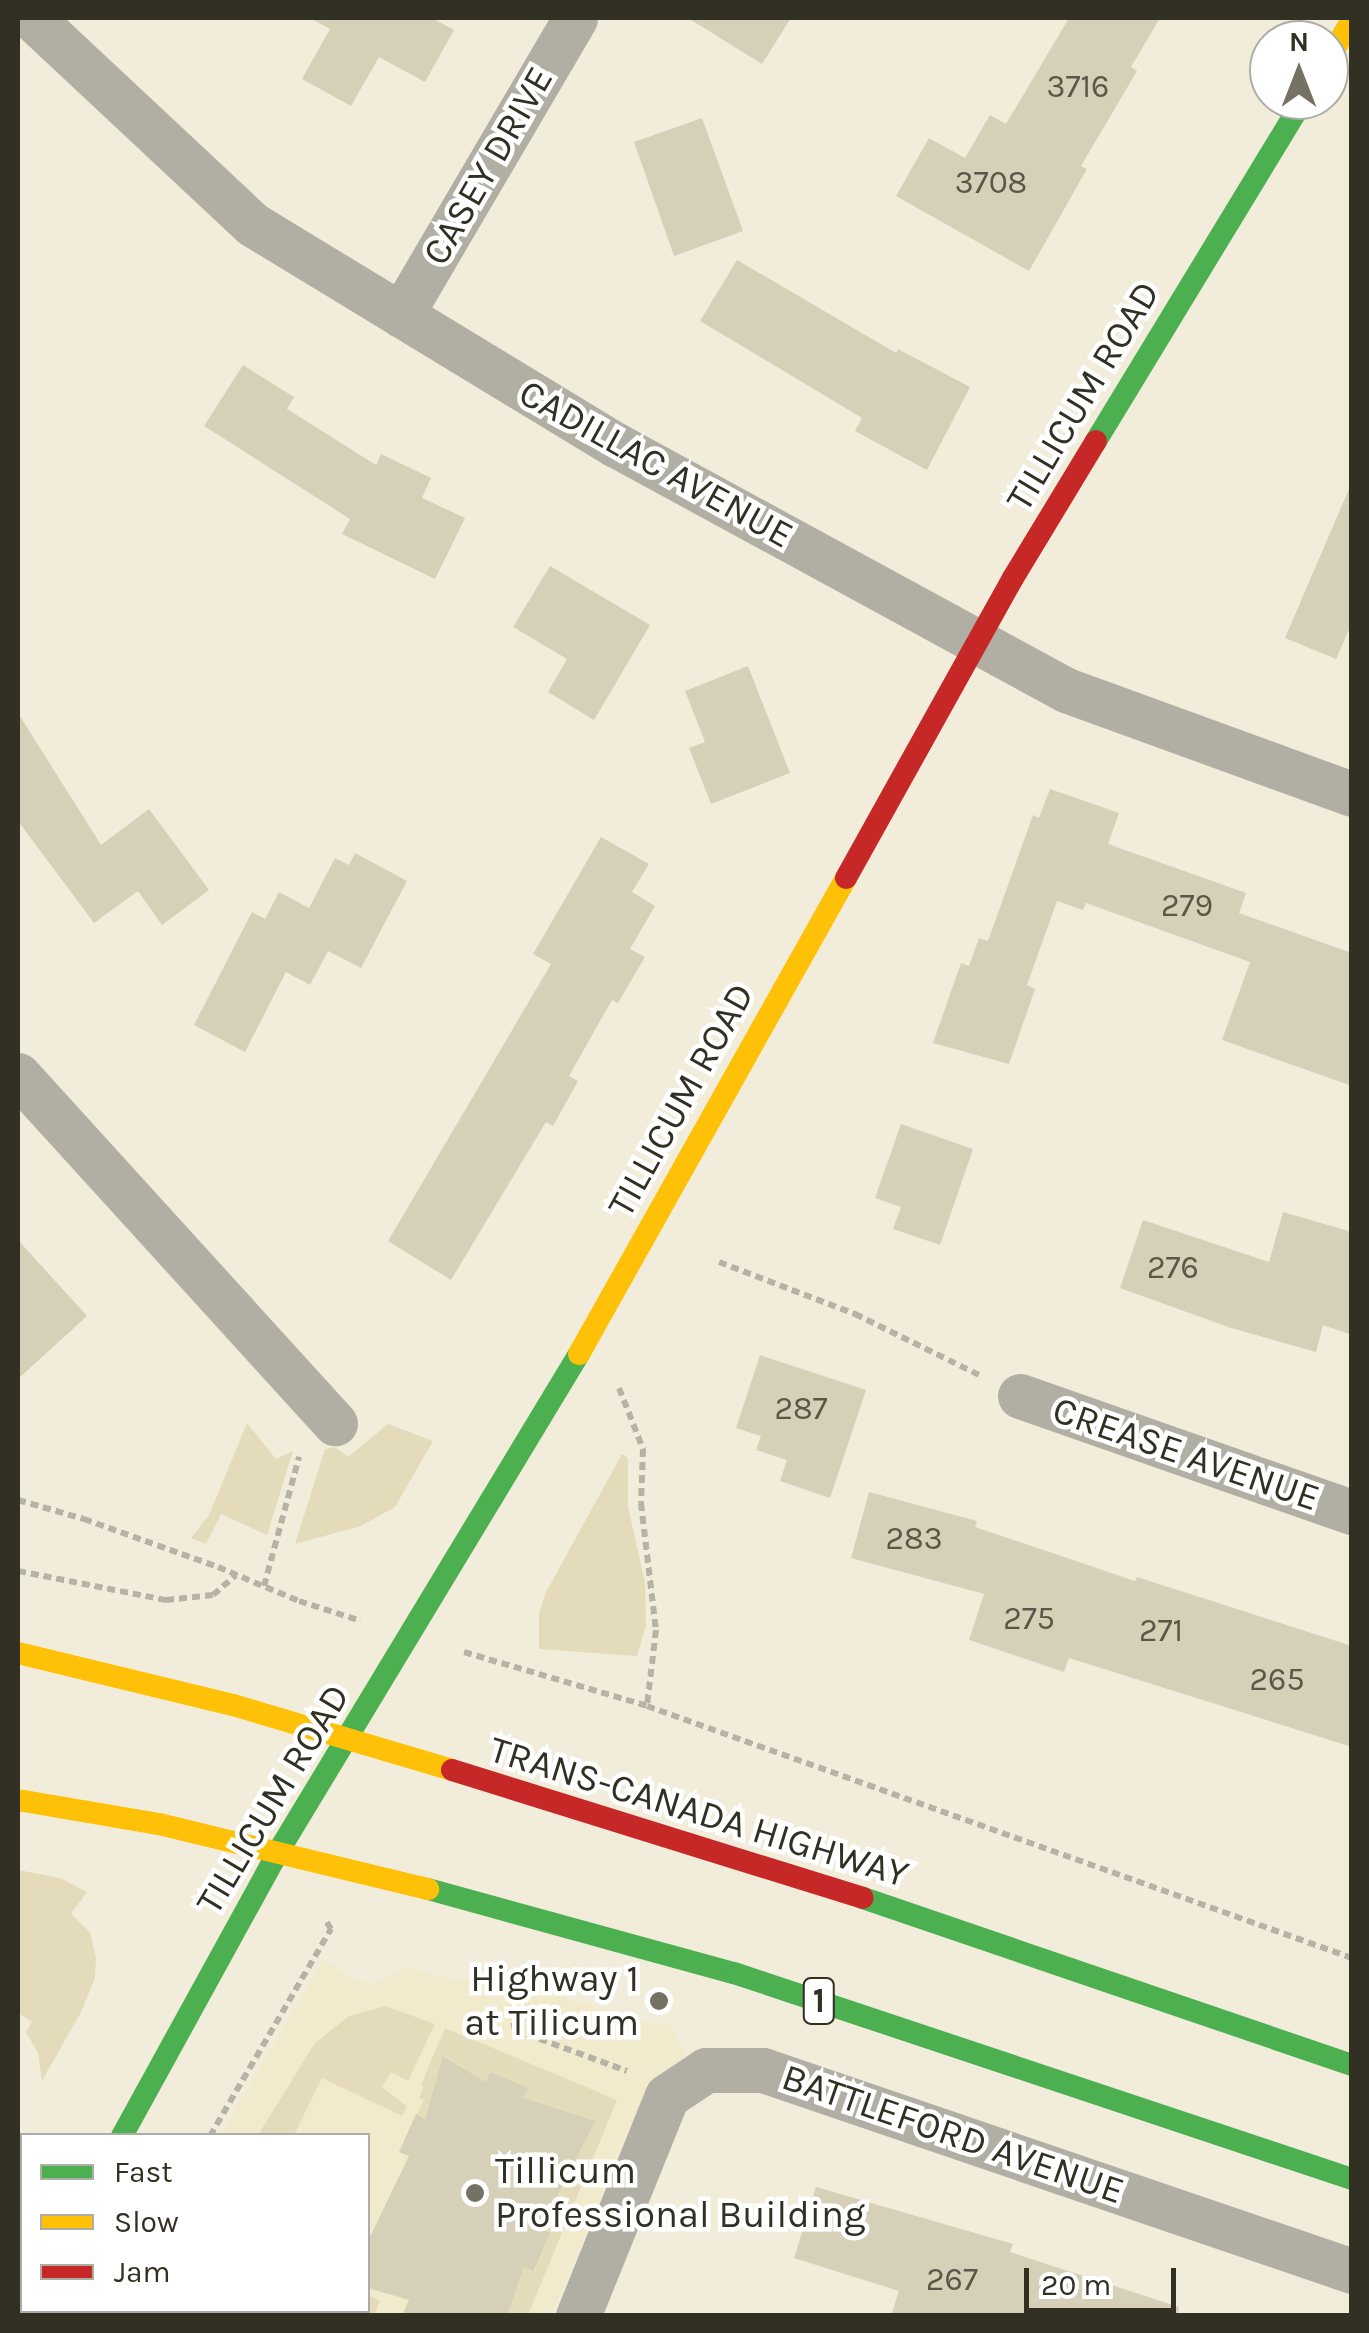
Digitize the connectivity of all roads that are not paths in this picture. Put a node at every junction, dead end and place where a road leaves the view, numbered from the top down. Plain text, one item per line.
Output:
1 (32, 18) edge
2 (575, 18) edge
3 (1292, 120) edge
4 (401, 316) junction
5 (978, 642) junction
6 (1352, 794) edge
7 (18, 1075) edge
8 (1020, 1396) road end
9 (335, 1423) road end
10 (1352, 1512) edge
11 (18, 1653) edge
12 (346, 1740) junction
13 (18, 1800) edge
14 (278, 1852) junction
15 (1352, 2065) edge
16 (124, 2133) edge
17 (1352, 2178) edge
18 (1352, 2271) edge
19 (578, 2316) edge

1 - 4 street, CADILLAC AVENUE
2 - 4 street, CASEY DRIVE
3 - 5 main road, TILLICUM ROAD
4 - 5 street, CADILLAC AVENUE
5 - 6 street, CADILLAC AVENUE
5 - 12 main road, TILLICUM ROAD
7 - 9 street
8 - 10 street, CREASE AVENUE
11 - 12 main road, TRANS-CANADA HIGHWAY
12 - 14 main road, TILLICUM ROAD
12 - 15 main road, TRANS-CANADA HIGHWAY
13 - 14 main road, 1
14 - 16 main road, TILLICUM ROAD
14 - 17 main road, 1
18 - 19 street, BATTLEFORD AVENUE

